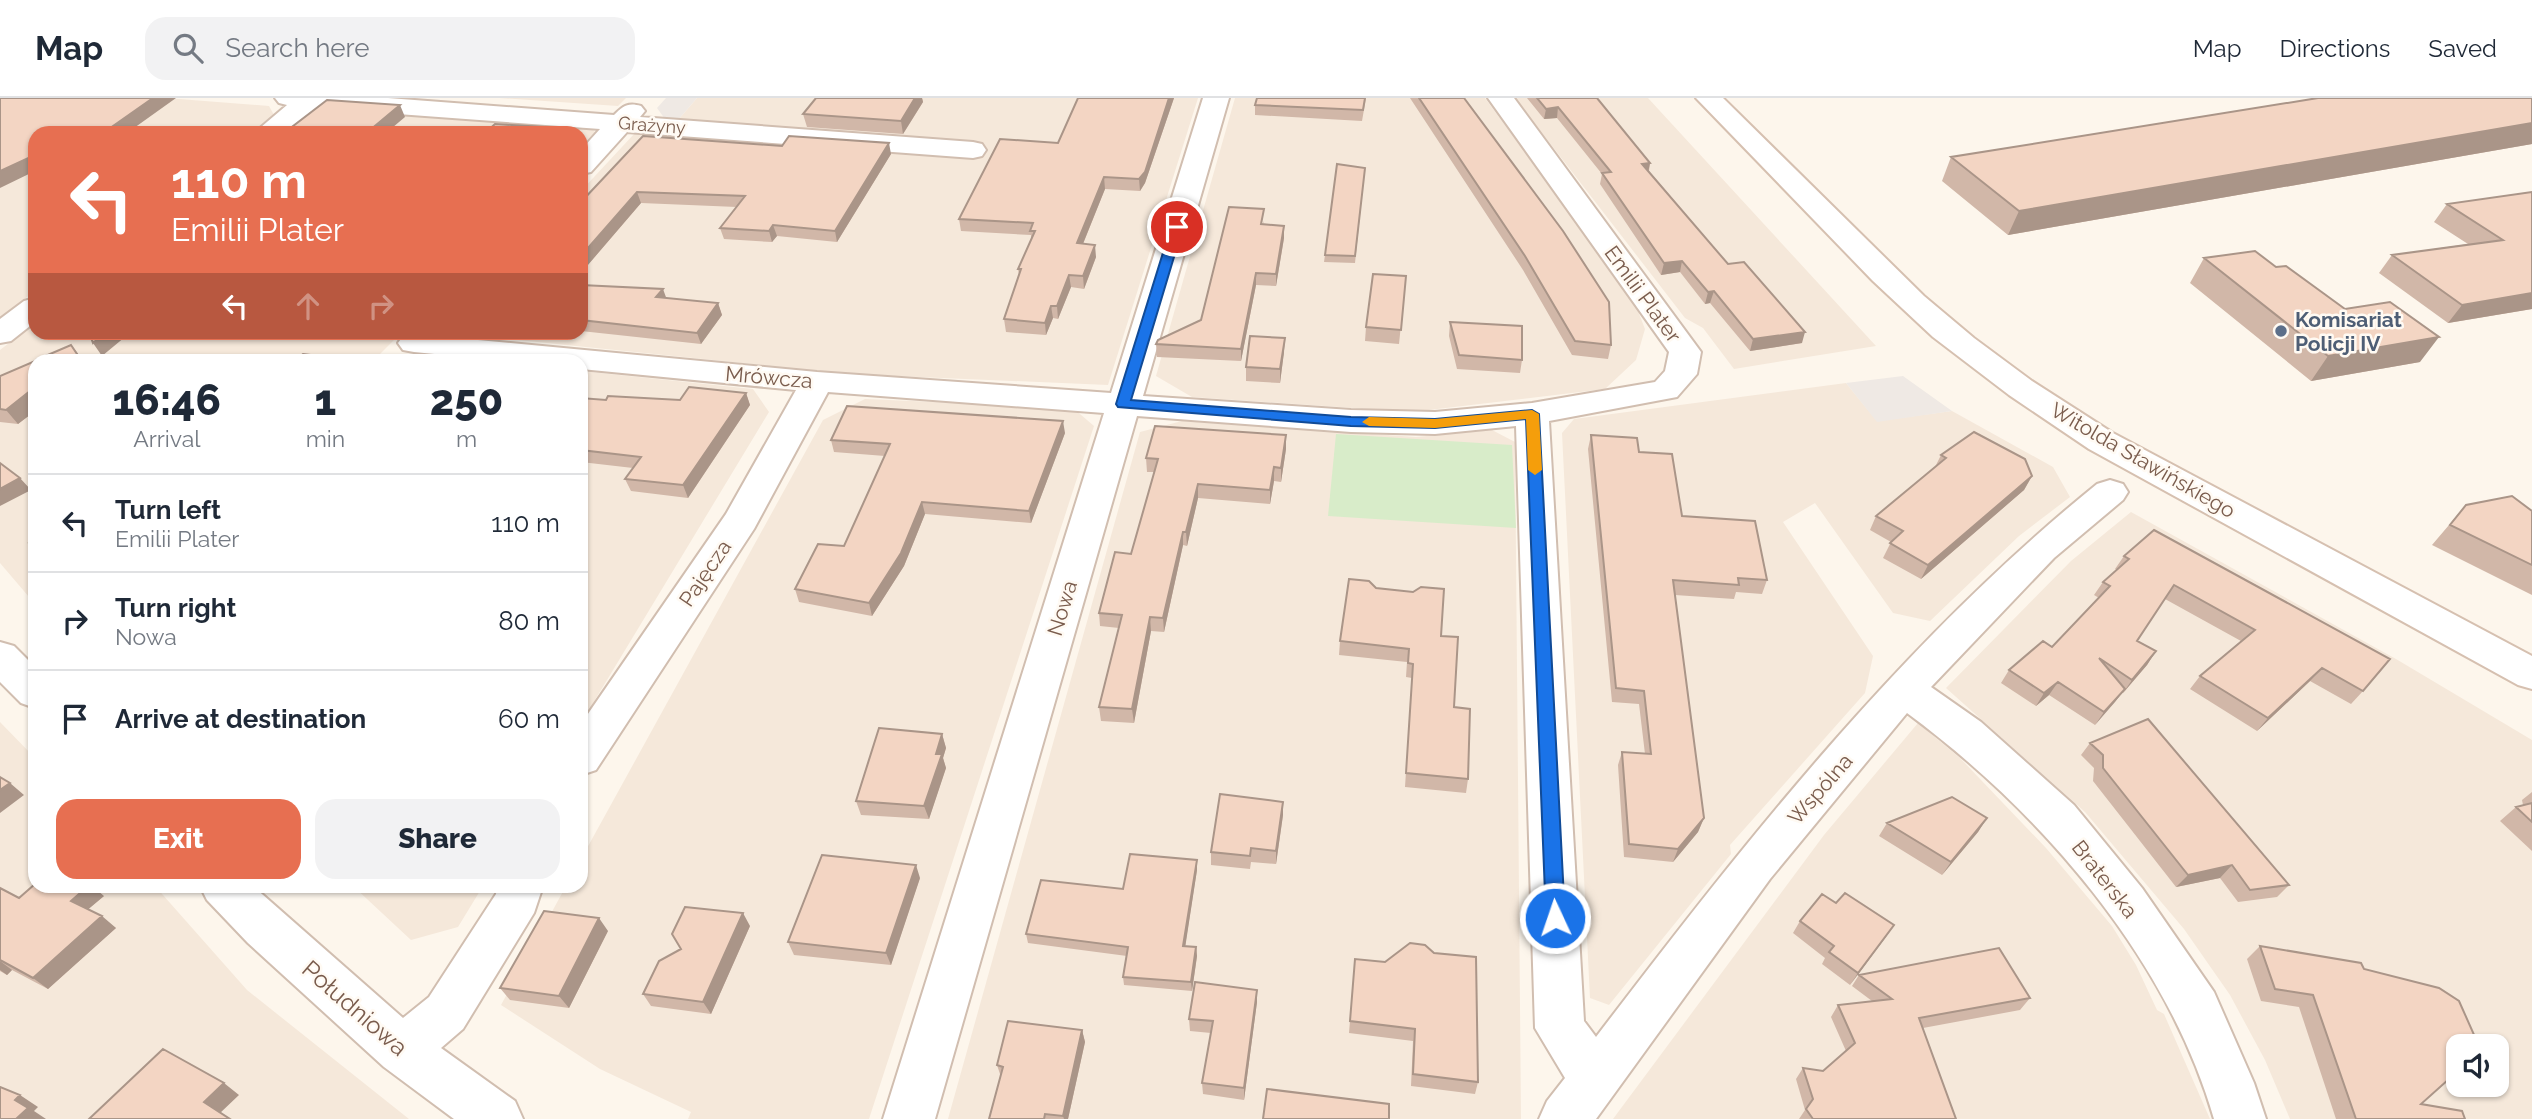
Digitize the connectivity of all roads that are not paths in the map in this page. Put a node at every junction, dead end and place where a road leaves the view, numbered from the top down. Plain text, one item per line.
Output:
1 (645, 98) edge
2 (1216, 98) edge
3 (1501, 98) edge
4 (1709, 98) edge
5 (304, 99) edge
6 (621, 123) junction
7 (275, 126) edge
8 (973, 150) dead end
9 (588, 158) edge
10 (28, 312) edge
11 (0, 334) edge
12 (412, 345) edge
13 (511, 354) edge
14 (588, 361) edge
15 (817, 382) junction
16 (1123, 404) junction
17 (1532, 414) junction
18 (2110, 492) dead end
19 (0, 657) edge
20 (2532, 674) edge
21 (28, 685) edge
22 (1904, 689) junction
23 (588, 748) edge
24 (230, 893) edge
25 (519, 893) edge
26 (402, 1050) junction
27 (1595, 1079) junction
28 (497, 1119) edge
29 (909, 1119) edge
30 (1565, 1119) edge
31 (2240, 1119) edge

1 - 6 street
2 - 16 street, Nowa
3 - 17 street, Emilii Plater
4 - 20 street, Witolda Sławińskiego
5 - 6 street, Grażyny
5 - 7 street
6 - 8 street, Grażyny
6 - 9 street
10 - 11 street
12 - 13 street, Mrówcza
14 - 15 street, Mrówcza
15 - 16 street, Mrówcza
15 - 23 street, Pajęcza
16 - 17 street, Emilii Plater
16 - 29 street, Nowa
17 - 27 street
18 - 22 street, Wspólna
19 - 21 street
22 - 27 street, Wspólna
22 - 31 street, Braterska
24 - 26 street, Południowa
25 - 26 street
26 - 28 street, Południowa
27 - 30 street, Wspólna

